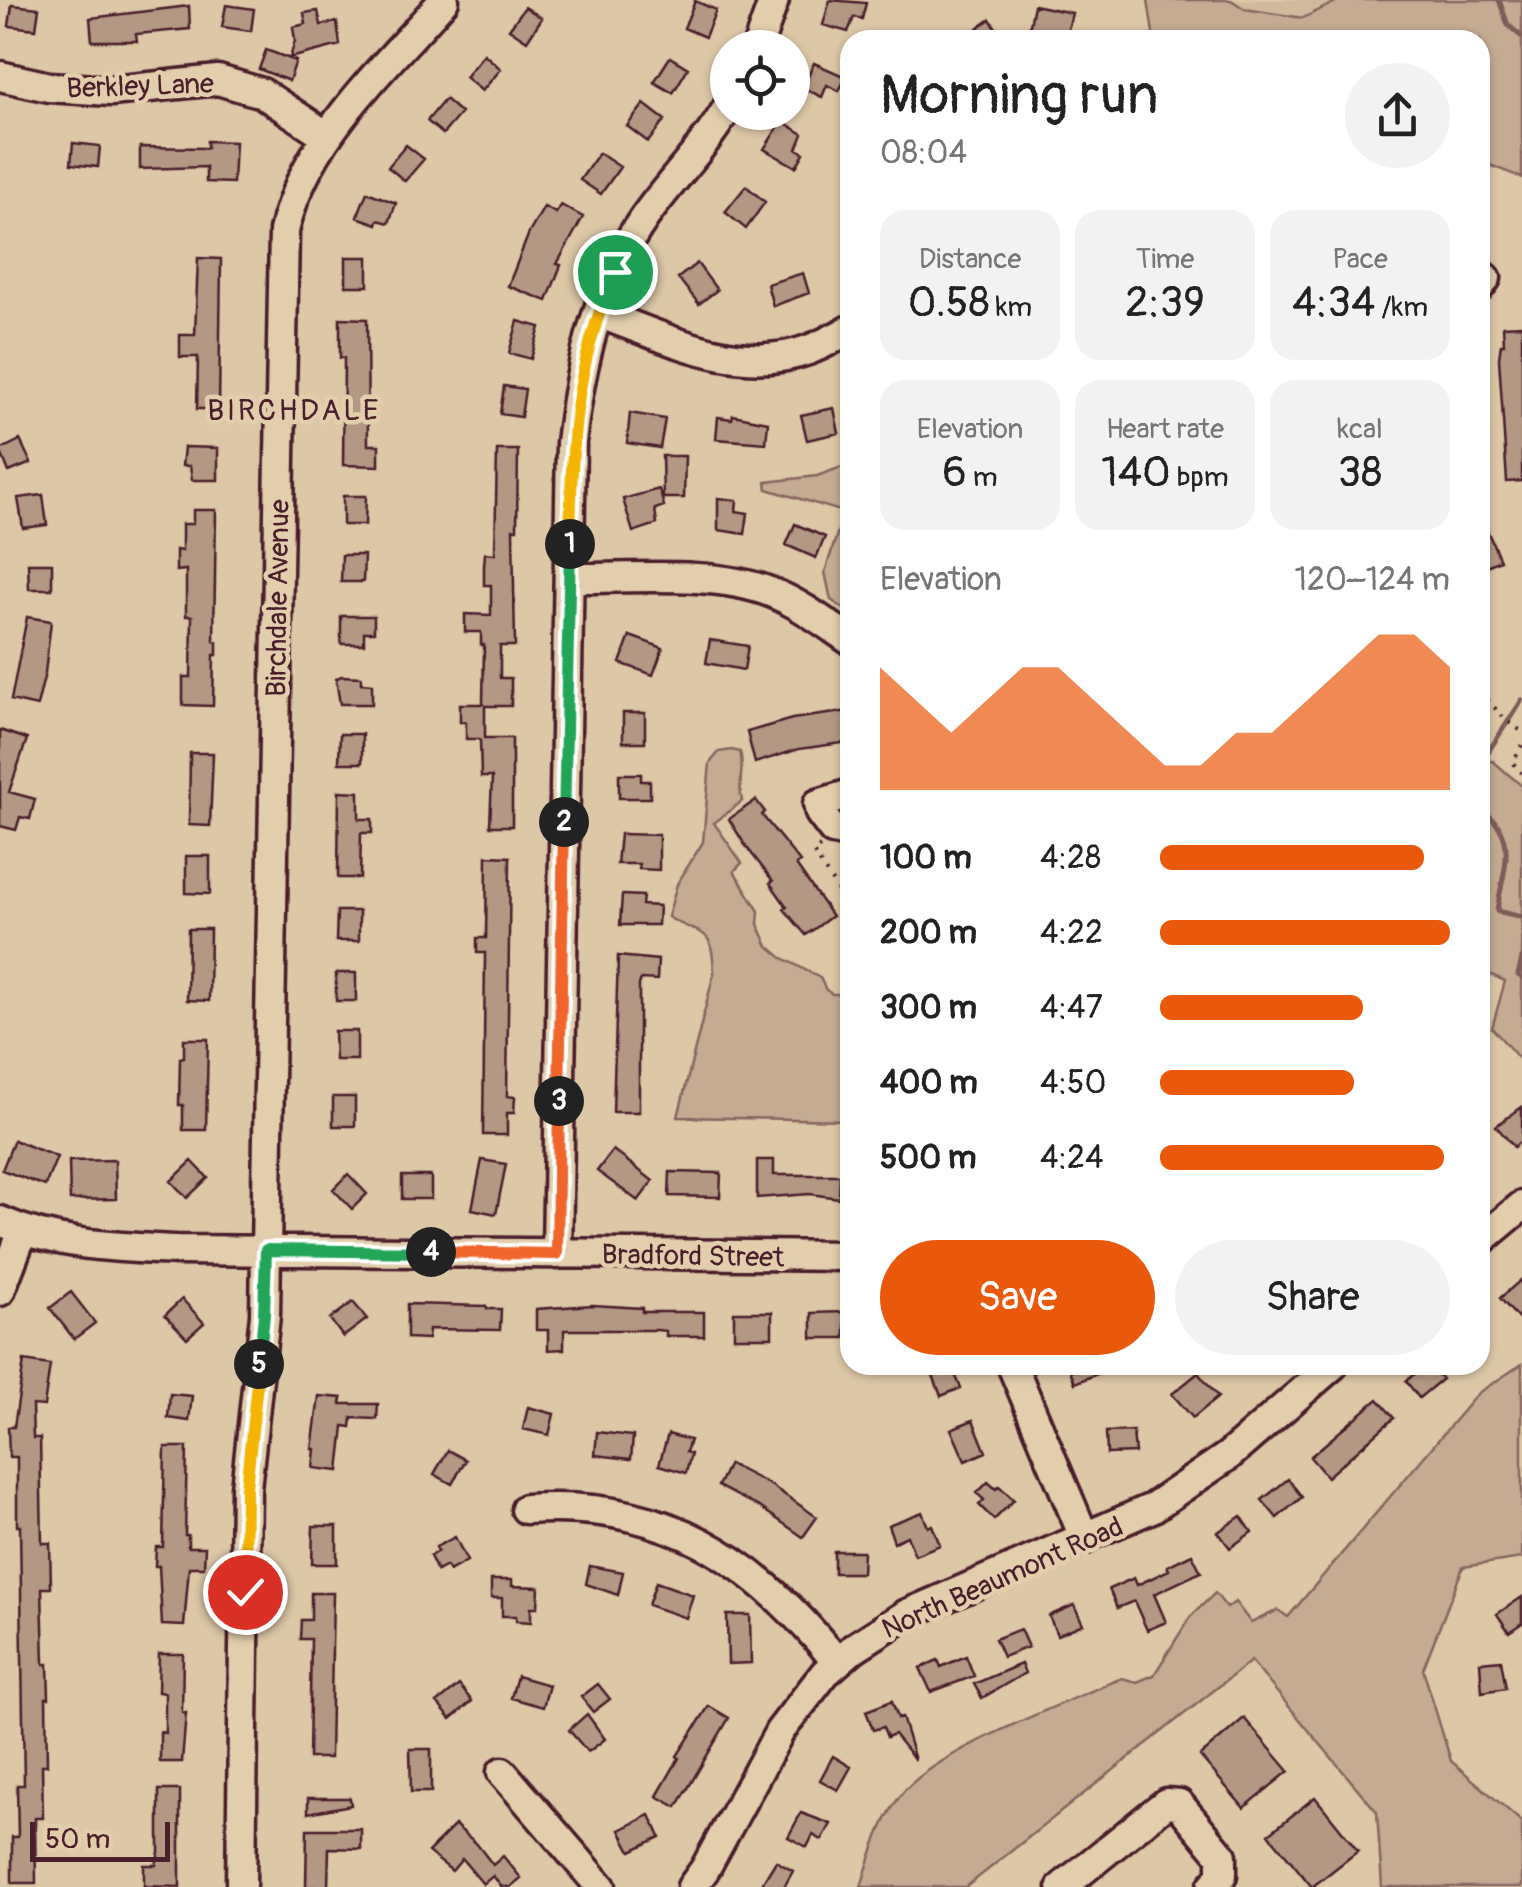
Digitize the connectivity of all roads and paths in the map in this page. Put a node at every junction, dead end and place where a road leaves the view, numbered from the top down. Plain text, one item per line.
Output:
1 (444, 0) edge
2 (774, 0) edge
3 (763, 30) edge
4 (0, 76) edge
5 (713, 130) edge
6 (327, 136) junction
7 (598, 313) junction
8 (840, 334) edge
9 (570, 578) junction
10 (840, 633) edge
11 (1490, 701) edge
12 (1522, 731) edge
13 (1522, 745) edge
14 (1522, 772) edge
15 (840, 797) edge
16 (840, 828) edge
17 (840, 833) edge
18 (840, 894) edge
19 (1522, 1206) edge
20 (11, 1226) edge
21 (1490, 1233) edge
22 (266, 1250) junction
23 (557, 1254) junction
24 (840, 1256) edge
25 (0, 1291) edge
26 (1016, 1375) edge
27 (1321, 1375) edge
28 (526, 1509) dead end
29 (1085, 1539) junction
30 (837, 1662) junction
31 (502, 1772) dead end
32 (241, 1887) edge
33 (602, 1887) edge
34 (692, 1887) edge
35 (1062, 1887) edge
36 (1212, 1887) edge

1 - 6 street, Birchdale Avenue
2 - 3 street
4 - 6 street, Berkley Lane
5 - 7 street
6 - 22 street, Birchdale Avenue
7 - 8 street
7 - 9 street
9 - 10 street
9 - 23 street
11 - 12 path
13 - 14 path
15 - 16 street
17 - 18 path
19 - 21 street
20 - 22 street, Bradford Street
20 - 25 street
22 - 23 street, Bradford Street
22 - 32 street, Birchdale Avenue
23 - 24 street, Bradford Street
26 - 29 street
27 - 29 street, North Beaumont Road
28 - 30 street
29 - 30 street, North Beaumont Road
30 - 34 street, North Beaumont Road
31 - 33 street
35 - 36 street

